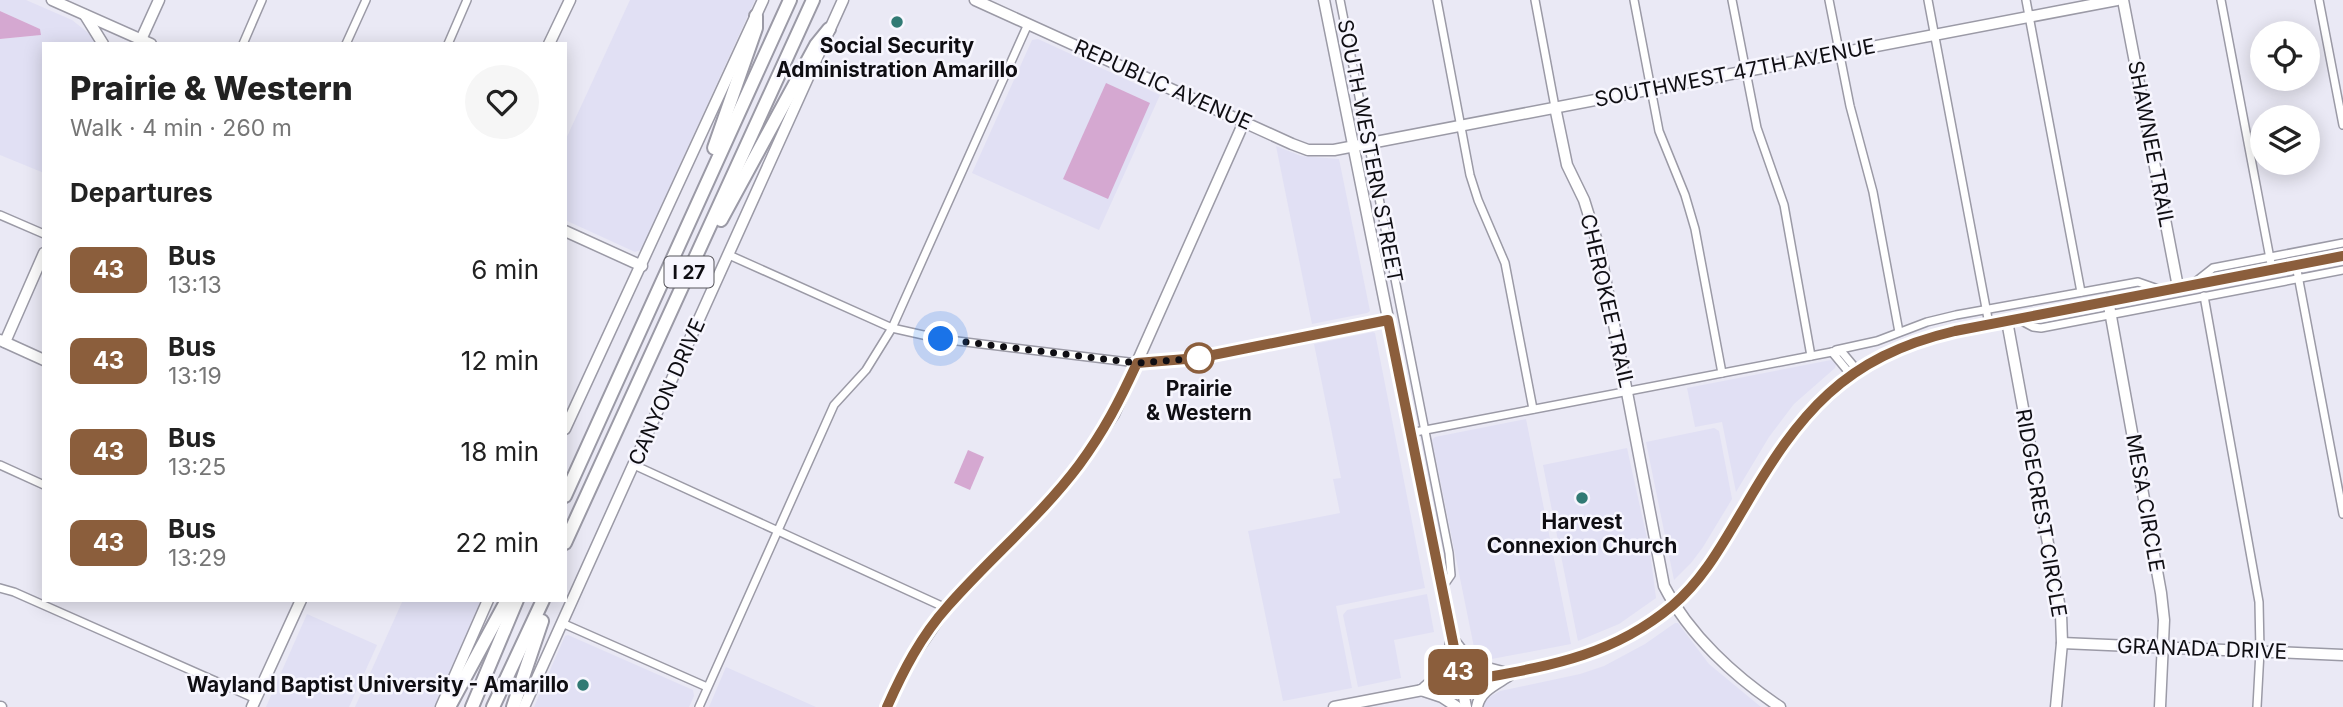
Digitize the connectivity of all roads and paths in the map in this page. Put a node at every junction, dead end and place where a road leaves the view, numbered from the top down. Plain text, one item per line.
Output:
1 (159, 0) edge
2 (262, 0) edge
3 (366, 0) edge
4 (467, 0) edge
5 (570, 0) edge
6 (763, 0) edge
7 (790, 0) edge
8 (813, 0) edge
9 (843, 0) edge
10 (975, 0) edge
11 (1324, 0) edge
12 (1340, 0) edge
13 (1437, 0) edge
14 (1535, 0) edge
15 (1634, 0) edge
16 (1732, 0) edge
17 (1829, 0) edge
18 (1928, 0) edge
19 (2026, 0) edge
20 (2117, 0) edge
21 (2123, 0) edge
22 (2221, 0) edge
23 (2319, 0) edge
24 (55, 1) edge
25 (84, 15) junction
26 (756, 16) junction
27 (2029, 17) junction
28 (1028, 24) junction
29 (829, 29) junction
30 (1934, 36) junction
31 (102, 42) edge
32 (144, 42) edge
33 (244, 42) edge
34 (347, 42) edge
35 (449, 42) edge
36 (551, 42) edge
37 (1840, 53) junction
38 (1745, 71) junction
39 (1651, 89) junction
40 (1555, 107) junction
41 (1244, 122) junction
42 (1461, 125) junction
43 (2343, 125) edge
44 (1368, 143) junction
45 (1354, 146) junction
46 (1376, 180) junction
47 (1361, 183) junction
48 (704, 190) junction
49 (0, 215) edge
50 (42, 232) edge
51 (567, 233) edge
52 (2343, 243) edge
53 (729, 255) junction
54 (2343, 256) edge
55 (42, 257) edge
56 (2270, 257) junction
57 (2295, 265) junction
58 (642, 266) junction
59 (2272, 269) junction
60 (2343, 270) edge
61 (2298, 279) junction
62 (2193, 284) junction
63 (2178, 287) junction
64 (2161, 290) junction
65 (680, 292) junction
66 (2081, 292) junction
67 (2204, 296) junction
68 (2046, 299) junction
69 (2108, 300) junction
70 (1986, 310) junction
71 (2049, 312) junction
72 (2110, 314) junction
73 (1388, 320) junction
74 (2012, 320) junction
75 (1989, 324) junction
76 (892, 328) junction
77 (1899, 332) junction
78 (1883, 339) junction
79 (2, 341) edge
80 (1832, 352) junction
81 (1888, 353) junction
82 (1811, 356) junction
83 (42, 359) edge
84 (1137, 363) junction
85 (1854, 372) junction
86 (1722, 373) junction
87 (1627, 391) junction
88 (1533, 409) junction
89 (567, 425) edge
90 (1425, 430) junction
91 (1410, 433) junction
92 (0, 465) edge
93 (634, 465) junction
94 (42, 484) edge
95 (567, 493) edge
96 (2343, 514) edge
97 (778, 531) junction
98 (567, 539) edge
99 (0, 588) edge
100 (1441, 588) junction
101 (300, 602) edge
102 (487, 602) edge
103 (506, 602) edge
104 (516, 602) edge
105 (545, 602) edge
106 (545, 602) edge
107 (1674, 604) junction
108 (946, 608) junction
109 (562, 623) junction
110 (1451, 638) junction
111 (2062, 643) junction
112 (2163, 648) junction
113 (2260, 651) junction
114 (2343, 655) edge
115 (1511, 673) junction
116 (1461, 682) junction
117 (707, 687) junction
118 (1421, 690) junction
119 (254, 703) edge
120 (441, 707) edge
121 (449, 707) edge
122 (472, 707) edge
123 (494, 707) edge
124 (513, 707) edge
125 (524, 707) edge
126 (698, 707) edge
127 (887, 707) edge
128 (1334, 707) edge
129 (1457, 707) edge
130 (1466, 707) edge
131 (1477, 707) edge
132 (1780, 707) edge
133 (2056, 707) edge
134 (2160, 707) edge
135 (2257, 707) edge

1 - 32 street
2 - 33 street
3 - 34 street
4 - 35 street
5 - 36 street
6 - 26 street
7 - 48 highway, I 27
8 - 65 highway, I 27
9 - 29 street, CANYON DRIVE
10 - 28 street, REPUBLIC AVENUE
11 - 45 street, SOUTH WESTERN STREET
12 - 44 street, SOUTH WESTERN STREET
13 - 42 street
14 - 40 street, CHEROKEE TRAIL
15 - 39 street
16 - 38 street
17 - 37 street
18 - 30 street
19 - 27 street
20 - 27 street, SOUTHWEST 47TH AVENUE
21 - 63 street, SHAWNEE TRAIL
22 - 56 street
23 - 43 street
24 - 25 street
25 - 31 street
25 - 32 street
26 - 48 highway
26 - 58 street
27 - 30 street, SOUTHWEST 47TH AVENUE
27 - 66 street
28 - 41 street, REPUBLIC AVENUE
28 - 76 street
29 - 53 street, CANYON DRIVE
29 - 65 highway
30 - 37 street, SOUTHWEST 47TH AVENUE
30 - 70 street
37 - 38 street, SOUTHWEST 47TH AVENUE
37 - 77 street
38 - 39 street, SOUTHWEST 47TH AVENUE
38 - 82 street
39 - 40 street, SOUTHWEST 47TH AVENUE
39 - 86 street
40 - 42 street, SOUTHWEST 47TH AVENUE
40 - 87 street, CHEROKEE TRAIL
41 - 45 street, REPUBLIC AVENUE
41 - 84 street
42 - 44 street, SOUTHWEST 47TH AVENUE
42 - 88 street
44 - 45 street, SOUTHWEST 47TH AVENUE
44 - 46 street, SOUTH WESTERN STREET
45 - 47 street, SOUTH WESTERN STREET
46 - 47 street
46 - 90 street, SOUTH WESTERN STREET
47 - 73 street, SOUTH WESTERN STREET
48 - 95 highway, I 27
49 - 50 street
51 - 58 street
52 - 56 street
53 - 76 street
53 - 93 street, CANYON DRIVE
54 - 57 street
55 - 79 street
56 - 59 street
56 - 62 street
57 - 59 street
57 - 61 street
58 - 89 street
59 - 62 street
60 - 61 street
61 - 67 street
61 - 96 street
62 - 63 street
63 - 64 street
64 - 66 street
64 - 69 street
65 - 98 highway, I 27
66 - 68 street
67 - 72 street
67 - 113 street
68 - 70 street
68 - 71 street
69 - 71 street
69 - 72 street, MESA CIRCLE
70 - 75 street
70 - 77 street
71 - 74 street
72 - 74 street
72 - 112 street, MESA CIRCLE
73 - 84 street
73 - 91 street, SOUTH WESTERN STREET
74 - 75 street
74 - 111 street, RIDGECREST CIRCLE
75 - 81 street
76 - 84 street
76 - 97 street
77 - 78 street
78 - 80 street
78 - 81 street
79 - 83 street
80 - 82 street
80 - 85 street
81 - 85 street
82 - 86 street
84 - 108 street
85 - 107 street
86 - 87 street
87 - 88 street
87 - 107 street, CHEROKEE TRAIL
88 - 90 street
90 - 91 street
90 - 100 street, SOUTH WESTERN STREET
91 - 100 street, SOUTH WESTERN STREET
92 - 94 street
93 - 97 street
93 - 109 street, CANYON DRIVE
97 - 108 street
97 - 117 street
99 - 119 street
100 - 110 street, SOUTH WESTERN STREET
101 - 119 street
102 - 120 street
103 - 121 highway
104 - 122 highway
105 - 123 highway
106 - 124 highway
107 - 115 street
107 - 132 street
108 - 127 street
109 - 117 street
109 - 125 street, CANYON DRIVE
110 - 115 street
110 - 116 street, SOUTH WESTERN STREET
110 - 118 street
111 - 112 street, GRANADA DRIVE
111 - 133 street, RIDGECREST CIRCLE
112 - 113 street, GRANADA DRIVE
112 - 134 street, MESA CIRCLE
113 - 114 street, GRANADA DRIVE
113 - 135 street
115 - 116 street
115 - 131 street
116 - 118 street
116 - 130 street, SOUTH WESTERN STREET
117 - 126 street
118 - 128 street
118 - 129 street

